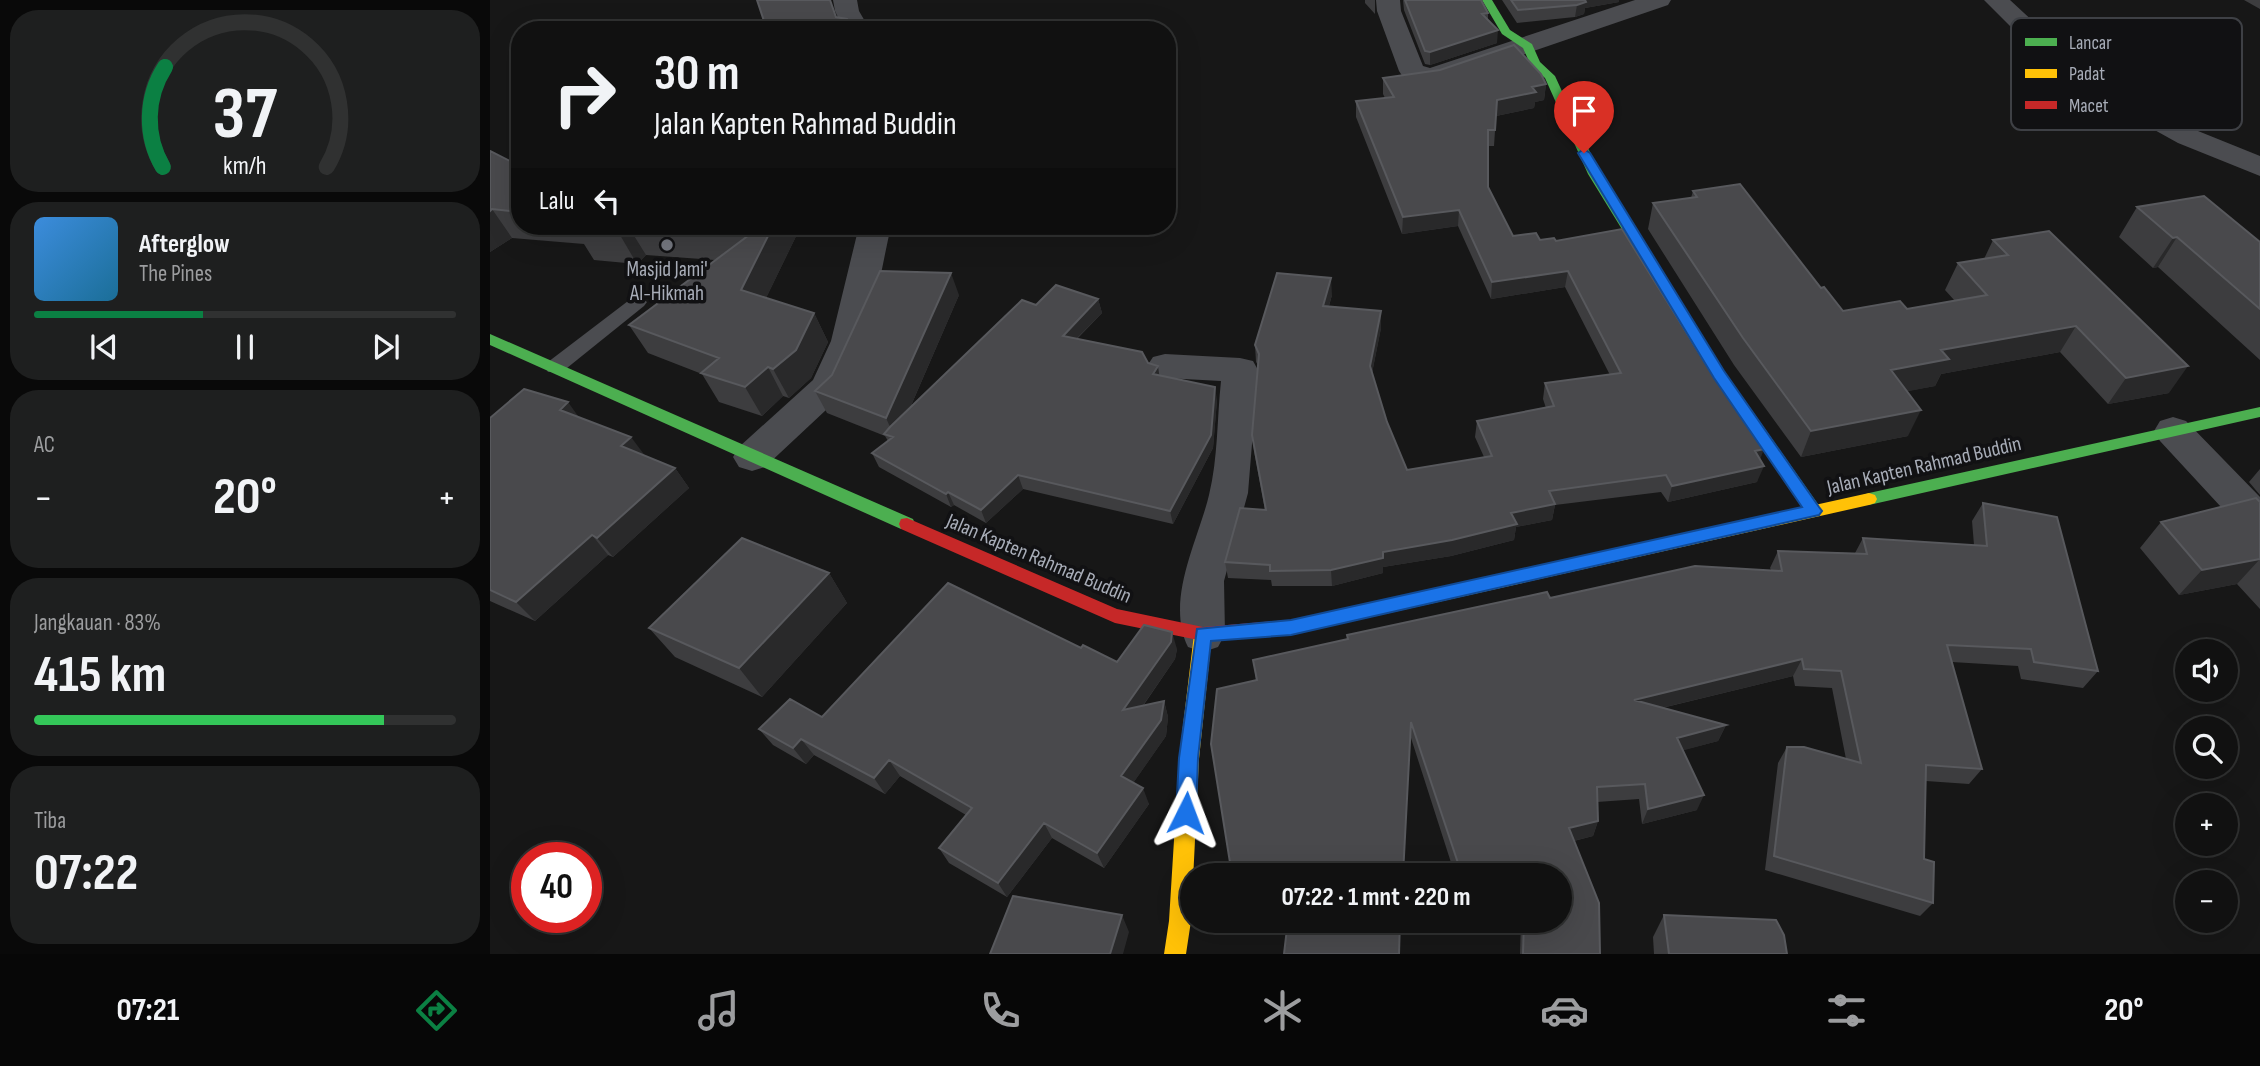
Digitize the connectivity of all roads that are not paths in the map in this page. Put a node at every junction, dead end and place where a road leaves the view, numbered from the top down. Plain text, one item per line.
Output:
1 (845, 0) edge
2 (1388, 0) edge
3 (1487, 0) edge
4 (1659, 0) edge
5 (1996, 0) edge
6 (2015, 18) edge
7 (852, 21) edge
8 (1528, 46) junction
9 (2176, 130) edge
10 (2260, 167) edge
11 (872, 235) edge
12 (638, 302) dead end
13 (490, 339) edge
14 (1165, 366) dead end
15 (555, 367) junction
16 (2260, 412) edge
17 (2173, 431) junction
18 (752, 457) junction
19 (1814, 511) junction
20 (2260, 523) edge
21 (1203, 634) junction
22 (1175, 954) edge

1 - 7 street
2 - 8 street
3 - 8 main road
4 - 8 street
5 - 6 street
8 - 19 main road
9 - 10 street
11 - 18 street
12 - 15 lane
13 - 15 main road, Jalan Kapten Rahmad Buddin
14 - 21 street
15 - 18 main road, Jalan Kapten Rahmad Buddin
16 - 17 main road, Jalan Kapten Rahmad Buddin
17 - 19 main road, Jalan Kapten Rahmad Buddin
17 - 20 street
18 - 21 main road, Jalan Kapten Rahmad Buddin
19 - 21 main road, Jalan Kapten Rahmad Buddin
21 - 22 main road

